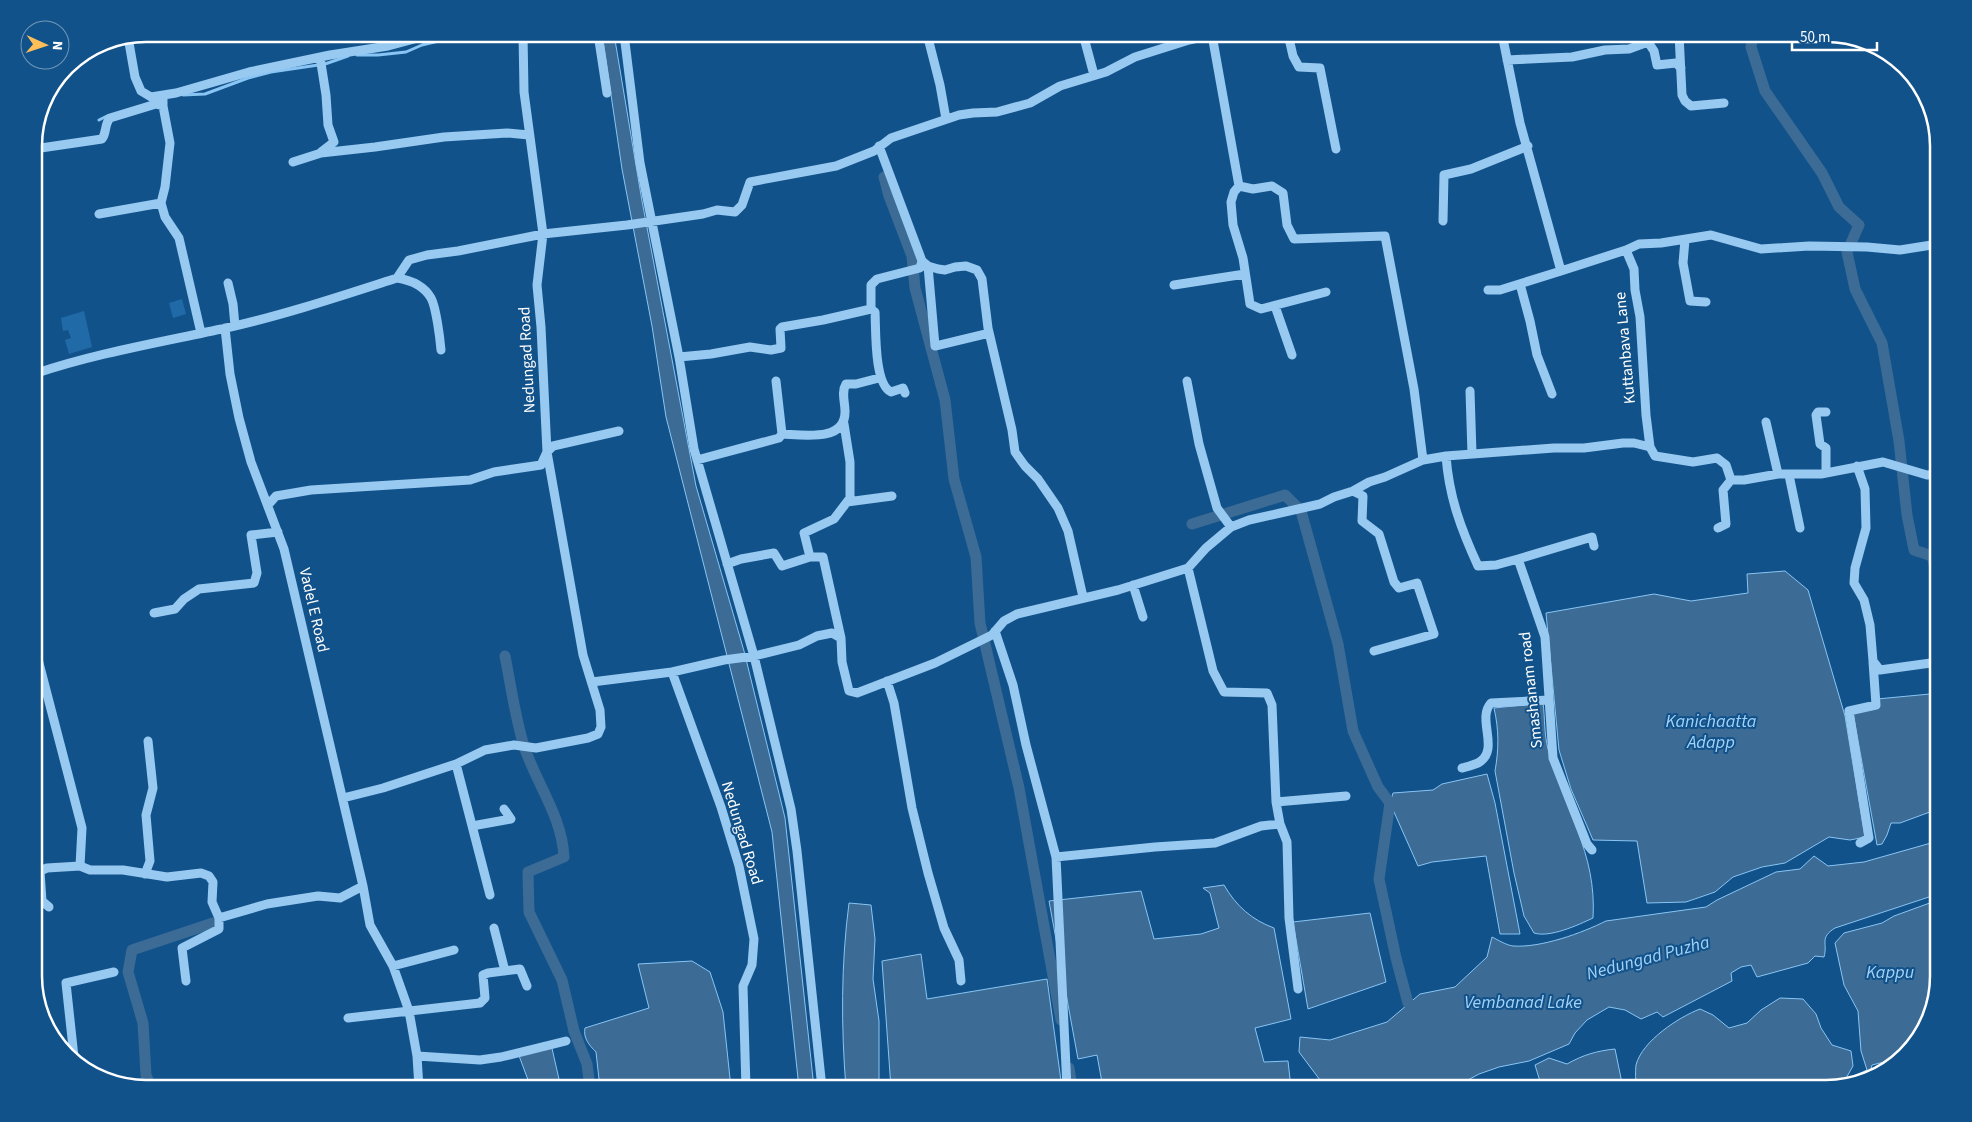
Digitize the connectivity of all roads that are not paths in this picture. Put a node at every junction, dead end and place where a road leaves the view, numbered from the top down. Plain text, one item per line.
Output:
1 (1085, 42) edge
2 (1184, 42) edge
3 (1215, 42) edge
4 (1290, 42) edge
5 (1504, 42) edge
6 (1648, 42) edge
7 (1648, 42) edge
8 (1679, 42) edge
9 (400, 43) edge
10 (523, 43) edge
11 (599, 43) edge
12 (625, 43) edge
13 (929, 43) edge
14 (129, 44) edge
15 (1507, 60) junction
16 (321, 62) junction
17 (1681, 68) junction
18 (1094, 75) junction
19 (607, 93) dead end
20 (163, 96) junction
21 (1724, 103) dead end
22 (163, 106) junction
23 (946, 119) junction
24 (529, 134) junction
25 (879, 146) junction
26 (1528, 146) junction
27 (43, 148) edge
28 (1336, 149) dead end
29 (321, 153) junction
30 (293, 162) dead end
31 (1239, 186) junction
32 (161, 204) junction
33 (99, 214) dead end
34 (651, 221) junction
35 (1443, 221) dead end
36 (543, 234) junction
37 (1685, 240) junction
38 (1929, 245) edge
39 (1626, 250) junction
40 (925, 264) junction
41 (1561, 271) junction
42 (1245, 274) junction
43 (397, 278) junction
44 (228, 282) dead end
45 (1520, 284) junction
46 (1174, 285) dead end
47 (1488, 290) dead end
48 (1326, 292) dead end
49 (1706, 302) dead end
50 (1274, 306) junction
51 (871, 309) junction
52 (235, 326) junction
53 (225, 328) junction
54 (201, 333) junction
55 (989, 333) junction
56 (441, 350) dead end
57 (1292, 355) dead end
58 (679, 357) junction
59 (43, 371) edge
60 (879, 378) junction
61 (1187, 381) dead end
62 (776, 382) dead end
63 (1470, 391) dead end
64 (905, 393) dead end
65 (1552, 394) dead end
66 (1826, 412) dead end
67 (1766, 422) dead end
68 (844, 424) junction
69 (619, 431) dead end
70 (782, 434) junction
71 (1650, 447) junction
72 (547, 452) junction
73 (1472, 454) junction
74 (1446, 456) junction
75 (697, 460) junction
76 (1424, 460) junction
77 (1857, 466) junction
78 (1826, 473) junction
79 (1778, 474) junction
80 (1789, 475) junction
81 (1929, 475) edge
82 (1731, 480) junction
83 (1353, 491) junction
84 (892, 496) dead end
85 (847, 502) junction
86 (268, 505) junction
87 (1231, 527) junction
88 (1718, 528) dead end
89 (1800, 528) dead end
90 (278, 532) junction
91 (1594, 546) dead end
92 (810, 557) junction
93 (1518, 559) junction
94 (727, 564) junction
95 (1188, 568) junction
96 (1134, 585) junction
97 (1083, 598) junction
98 (154, 613) dead end
99 (1143, 618) dead end
100 (993, 633) junction
101 (841, 638) junction
102 (1374, 651) dead end
103 (754, 656) junction
104 (1873, 661) junction
105 (1930, 663) edge
106 (672, 672) junction
107 (43, 678) edge
108 (887, 681) junction
109 (592, 682) junction
110 (1549, 700) junction
111 (148, 741) dead end
112 (456, 764) junction
113 (1462, 768) dead end
114 (1346, 796) dead end
115 (343, 798) junction
116 (1276, 802) junction
117 (504, 809) dead end
118 (1280, 824) junction
119 (472, 826) junction
120 (1860, 843) dead end
121 (1592, 850) dead end
122 (1056, 857) junction
123 (80, 866) junction
124 (43, 869) edge
125 (145, 874) junction
126 (363, 886) junction
127 (490, 895) dead end
128 (43, 902) edge
129 (49, 907) dead end
130 (219, 918) junction
131 (494, 928) dead end
132 (454, 950) dead end
133 (393, 966) junction
134 (505, 971) junction
135 (114, 972) dead end
136 (186, 981) dead end
137 (961, 981) dead end
138 (527, 986) dead end
139 (1298, 989) dead end
140 (409, 1011) junction
141 (348, 1018) dead end
142 (566, 1041) dead end
143 (73, 1049) edge
144 (417, 1056) junction
145 (418, 1080) edge
146 (746, 1080) edge
147 (821, 1080) edge
148 (1067, 1080) edge

1 - 18 street
2 - 18 street
3 - 31 street
4 - 28 street
5 - 15 street
6 - 15 street
7 - 17 street
8 - 17 street
9 - 16 street
10 - 24 street, Nedungad Road
11 - 19 street
12 - 34 street
13 - 23 street
14 - 20 street
15 - 26 street
16 - 20 street
16 - 29 street
17 - 21 street
18 - 23 street
20 - 22 street
22 - 27 street
22 - 32 street
23 - 25 street
24 - 29 street
24 - 36 street, Nedungad Road
25 - 34 street
25 - 40 street
26 - 35 street
26 - 41 street
29 - 30 street
31 - 42 street
31 - 76 street
32 - 33 street
32 - 54 street
34 - 36 street
34 - 58 street
36 - 43 street
36 - 72 street, Nedungad Road
37 - 38 street
37 - 39 street
37 - 49 street
39 - 41 street
39 - 71 street, Kuttanbava Lane
40 - 51 street
40 - 55 street
40 - 55 street
41 - 45 street
42 - 46 street
42 - 50 street
43 - 52 street
43 - 56 street
44 - 52 street
45 - 47 street
45 - 65 street
48 - 50 street
50 - 57 street
51 - 58 street
51 - 60 street
52 - 53 street
53 - 54 street
53 - 86 street, Vadel E Road
54 - 59 street
55 - 97 street
58 - 75 street
60 - 64 street
60 - 68 street
61 - 87 street
62 - 70 street
63 - 73 street
66 - 78 street
67 - 79 street
68 - 70 street
68 - 85 street
69 - 72 street
70 - 75 street
71 - 73 street
71 - 82 street
72 - 86 street
72 - 109 street, Nedungad Road
73 - 74 street
74 - 76 street
74 - 93 street
75 - 94 street
76 - 83 street
77 - 78 street
77 - 81 street
77 - 104 street
78 - 80 street
79 - 80 street
79 - 82 street
80 - 89 street
82 - 88 street
83 - 87 street
83 - 102 street
84 - 85 street
85 - 92 street
86 - 90 street, Vadel E Road
87 - 95 street
90 - 98 street
90 - 115 street, Vadel E Road
91 - 93 street
92 - 94 street
92 - 101 street
93 - 110 street, Smashanam road
94 - 103 street
95 - 96 street
95 - 116 street
96 - 97 street
96 - 99 street
97 - 100 street
100 - 108 street
100 - 122 street
101 - 103 street
101 - 108 street
103 - 106 street
103 - 147 street
104 - 105 street
104 - 120 street
106 - 109 street
106 - 146 street, Nedungad Road
107 - 123 street
108 - 137 street
109 - 112 street, Nedungad Road
110 - 113 street
110 - 121 street, Smashanam road
111 - 125 street
112 - 115 street, Nedungad Road
112 - 119 street
114 - 116 street
115 - 126 street, Vadel E Road
116 - 118 street
117 - 119 street
118 - 122 street
118 - 139 street
119 - 127 street
122 - 148 street
123 - 124 street
123 - 125 street
125 - 130 street
126 - 130 street
126 - 133 street, Vadel E Road
128 - 129 street
130 - 136 street
131 - 134 street
132 - 133 street
133 - 140 street, Vadel E Road
134 - 138 street
134 - 140 street
135 - 143 street
140 - 141 street
140 - 144 street, Vadel E Road
142 - 144 street
144 - 145 street, Vadel E Road

